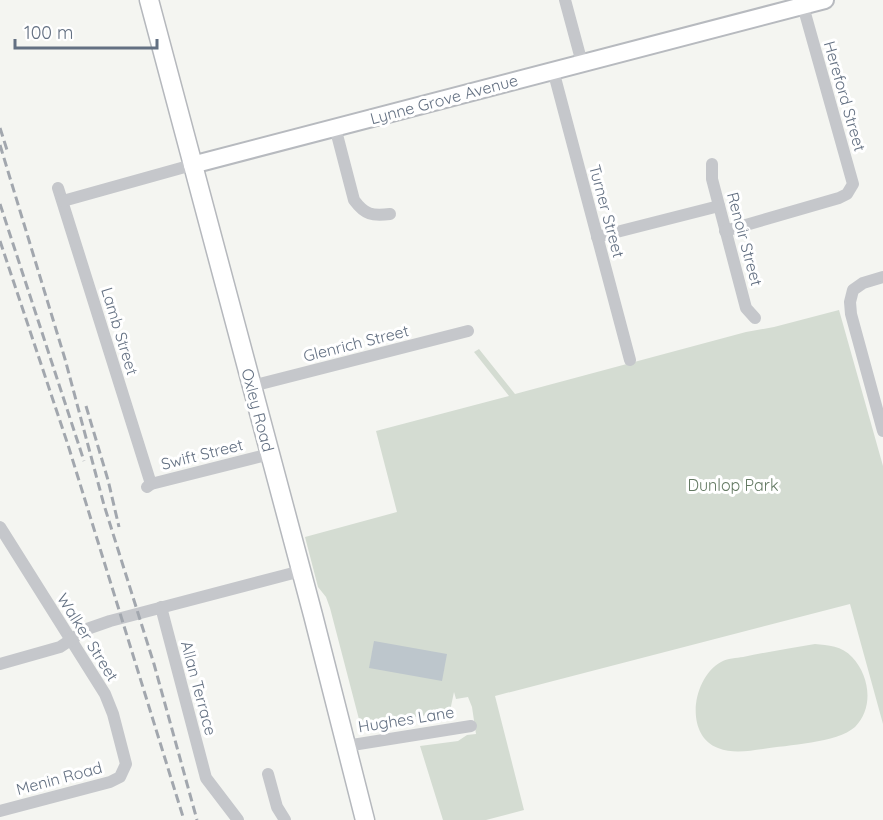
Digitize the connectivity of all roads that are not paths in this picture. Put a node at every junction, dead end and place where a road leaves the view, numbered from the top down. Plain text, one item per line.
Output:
1 (149, 0) edge
2 (565, 0) edge
3 (825, 0) edge
4 (802, 6) junction
5 (582, 63) junction
6 (553, 70) junction
7 (335, 127) junction
8 (712, 164) dead end
9 (192, 165) junction
10 (58, 188) dead end
11 (63, 201) junction
12 (719, 206) junction
13 (390, 214) dead end
14 (725, 231) junction
15 (597, 237) junction
16 (883, 277) edge
17 (754, 318) dead end
18 (468, 331) dead end
19 (630, 360) dead end
20 (252, 386) junction
21 (883, 431) edge
22 (270, 454) junction
23 (148, 486) joint
24 (0, 527) edge
25 (301, 571) junction
26 (161, 607) junction
27 (71, 639) junction
28 (0, 664) edge
29 (471, 726) dead end
30 (346, 746) junction
31 (123, 773) joint
32 (268, 774) dead end
33 (0, 811) edge
34 (238, 820) edge
35 (285, 820) edge
36 (365, 820) edge

1 - 9 main road, Oxley Road
2 - 5 street
3 - 4 street, Lynne Grove Avenue
4 - 5 street, Lynne Grove Avenue
4 - 14 street, Hereford Street
5 - 6 street, Lynne Grove Avenue
6 - 7 street, Lynne Grove Avenue
6 - 15 street, Turner Street
7 - 9 street, Lynne Grove Avenue
7 - 13 street
8 - 12 street, Renoir Street
9 - 11 street, Lynne Grove Avenue
9 - 20 main road, Oxley Road
10 - 11 street, Lamb Street
11 - 23 street, Lamb Street
12 - 14 street, Renoir Street
12 - 15 street
14 - 17 street, Renoir Street
15 - 19 street, Turner Street
16 - 21 street
18 - 20 street, Glenrich Street
20 - 22 main road, Oxley Road
22 - 23 street, Swift Street
22 - 25 main road, Oxley Road
24 - 27 street, Walker Street
25 - 26 street
25 - 30 main road, Oxley Road
26 - 27 street
26 - 34 street, Allan Terrace
27 - 28 street
27 - 31 street, Walker Street
29 - 30 street, Hughes Lane
30 - 36 main road, Oxley Road
31 - 33 street, Menin Road
32 - 35 street

